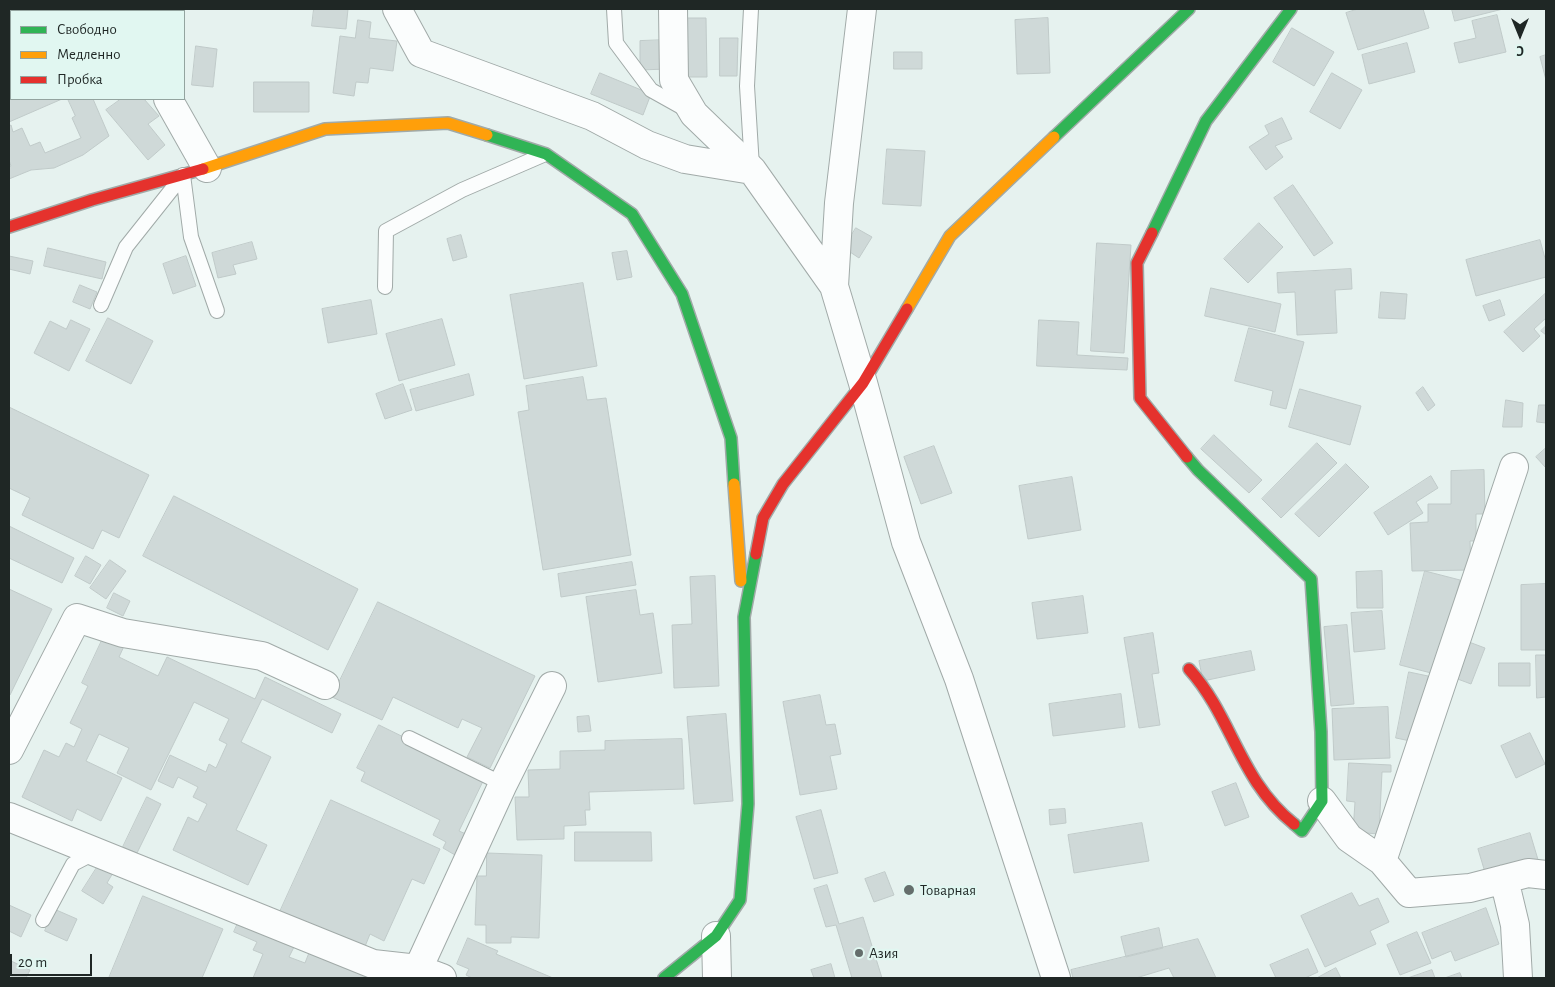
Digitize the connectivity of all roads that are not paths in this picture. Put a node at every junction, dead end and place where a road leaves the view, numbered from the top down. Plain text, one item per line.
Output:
1 (396, 9) edge
2 (614, 9) edge
3 (673, 9) edge
4 (751, 9) edge
5 (862, 9) edge
6 (1189, 9) edge
7 (1291, 9) edge
8 (168, 100) edge
9 (694, 114) junction
10 (546, 154) junction
11 (752, 170) junction
12 (195, 171) junction
13 (9, 227) edge
14 (834, 286) junction
15 (385, 287) dead end
16 (101, 305) dead end
17 (216, 311) dead end
18 (863, 383) junction
19 (1514, 467) dead end
20 (744, 617) junction
21 (1189, 669) dead end
22 (325, 685) dead end
23 (552, 686) dead end
24 (409, 738) dead end
25 (9, 750) edge
26 (503, 784) junction
27 (1322, 801) junction
28 (9, 817) edge
29 (97, 851) junction
30 (1382, 861) junction
31 (1546, 874) edge
32 (1504, 879) junction
33 (44, 920) dead end
34 (716, 936) junction
35 (430, 973) edge
36 (664, 978) edge
37 (717, 978) edge
38 (1056, 978) edge
39 (1518, 978) edge

1 - 11 street
2 - 9 lane
3 - 9 street
4 - 11 lane
5 - 14 street
6 - 18 street
7 - 27 street
8 - 12 street
9 - 11 street
10 - 12 street
10 - 15 lane
10 - 20 street
11 - 14 street
12 - 13 street
12 - 16 lane
12 - 17 lane
14 - 18 street
18 - 20 street
18 - 38 street
19 - 30 street
20 - 34 street
21 - 27 street
22 - 25 street
23 - 26 street
24 - 26 lane
26 - 35 street
27 - 30 street
28 - 29 street
29 - 33 lane
29 - 35 street
30 - 32 street
31 - 32 street
32 - 39 street
34 - 36 street
34 - 37 street

